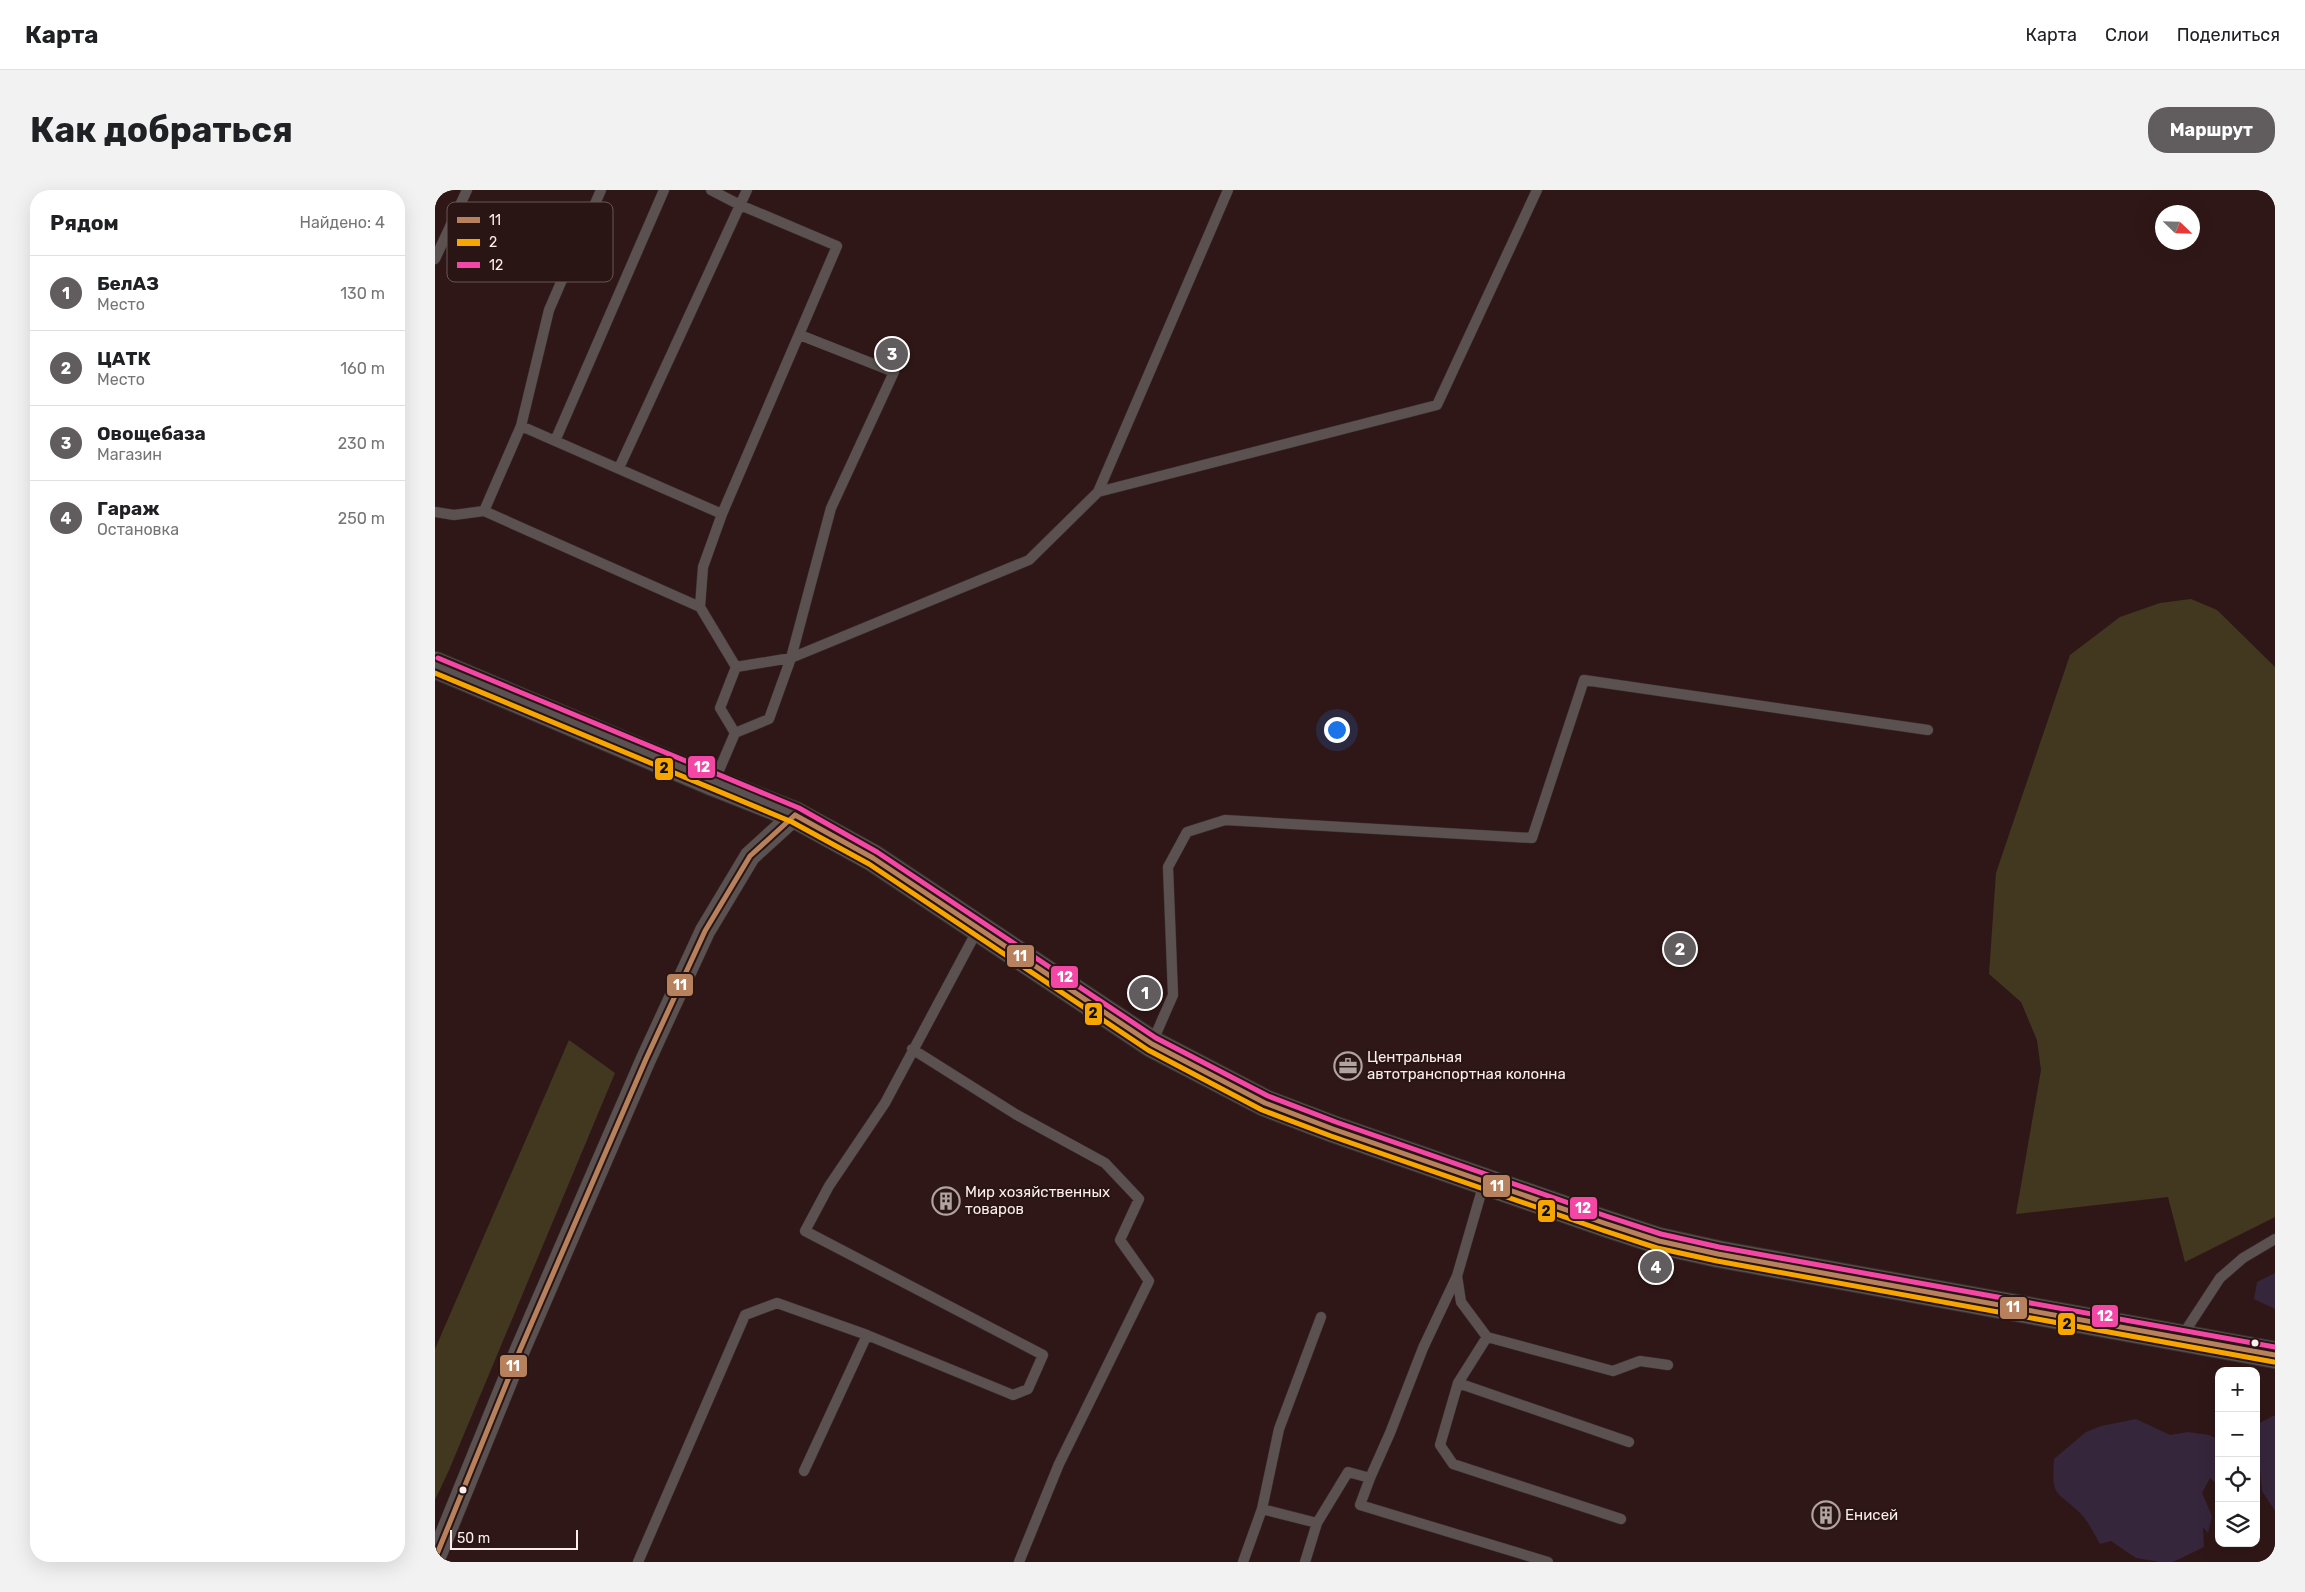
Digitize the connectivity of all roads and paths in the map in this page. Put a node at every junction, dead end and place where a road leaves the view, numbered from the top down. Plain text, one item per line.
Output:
1 (467, 190) edge
2 (601, 190) edge
3 (664, 190) edge
4 (711, 190) edge
5 (747, 190) edge
6 (1228, 190) edge
7 (1537, 190) edge
8 (461, 202) edge
9 (596, 202) edge
10 (740, 205) junction
11 (447, 233) edge
12 (435, 259) edge
13 (561, 282) edge
14 (800, 335) junction
15 (521, 426) junction
16 (555, 441) junction
17 (619, 468) junction
18 (1098, 492) junction
19 (484, 511) junction
20 (435, 512) edge
21 (722, 514) junction
22 (700, 607) junction
23 (791, 658) junction
24 (435, 665) edge
25 (736, 667) junction
26 (1928, 730) dead end
27 (735, 733) junction
28 (714, 783) junction
29 (795, 815) junction
30 (978, 928) junction
31 (1152, 1044) junction
32 (912, 1049) junction
33 (1484, 1183) junction
34 (2275, 1239) edge
35 (1457, 1276) junction
36 (1321, 1317) dead end
37 (867, 1334) junction
38 (1487, 1336) junction
39 (2181, 1337) junction
40 (2275, 1355) edge
41 (1668, 1365) dead end
42 (1458, 1383) junction
43 (1629, 1442) dead end
44 (804, 1470) dead end
45 (1370, 1478) junction
46 (1263, 1509) junction
47 (1621, 1519) dead end
48 (1317, 1523) junction
49 (435, 1559) edge
50 (638, 1562) edge
51 (1019, 1562) edge
52 (1243, 1562) edge
53 (1305, 1562) edge
54 (1548, 1562) edge

1 - 8 lane
2 - 9 lane
3 - 16 lane
4 - 10 lane
5 - 10 lane
6 - 18 lane
7 - 18 lane
10 - 14 lane
10 - 17 lane
11 - 12 lane
13 - 15 lane
14 - 21 lane
14 - 23 lane
15 - 16 lane
15 - 19 lane
16 - 17 lane
17 - 21 lane
18 - 23 lane
19 - 20 lane
19 - 22 lane
21 - 22 lane
22 - 25 lane
23 - 25 lane
23 - 27 lane
24 - 28 street
25 - 27 lane
26 - 31 lane
27 - 28 lane
28 - 29 street
29 - 30 street
29 - 49 street
30 - 31 street
30 - 32 lane
31 - 33 street
32 - 37 lane
32 - 51 lane
33 - 35 lane
33 - 39 street
34 - 39 lane
35 - 38 lane
35 - 45 lane
36 - 46 lane
37 - 44 lane
37 - 50 lane
38 - 41 lane
38 - 42 lane
39 - 40 street
42 - 43 lane
42 - 47 lane
45 - 48 lane
45 - 54 lane
46 - 48 lane
46 - 52 lane
48 - 53 lane

